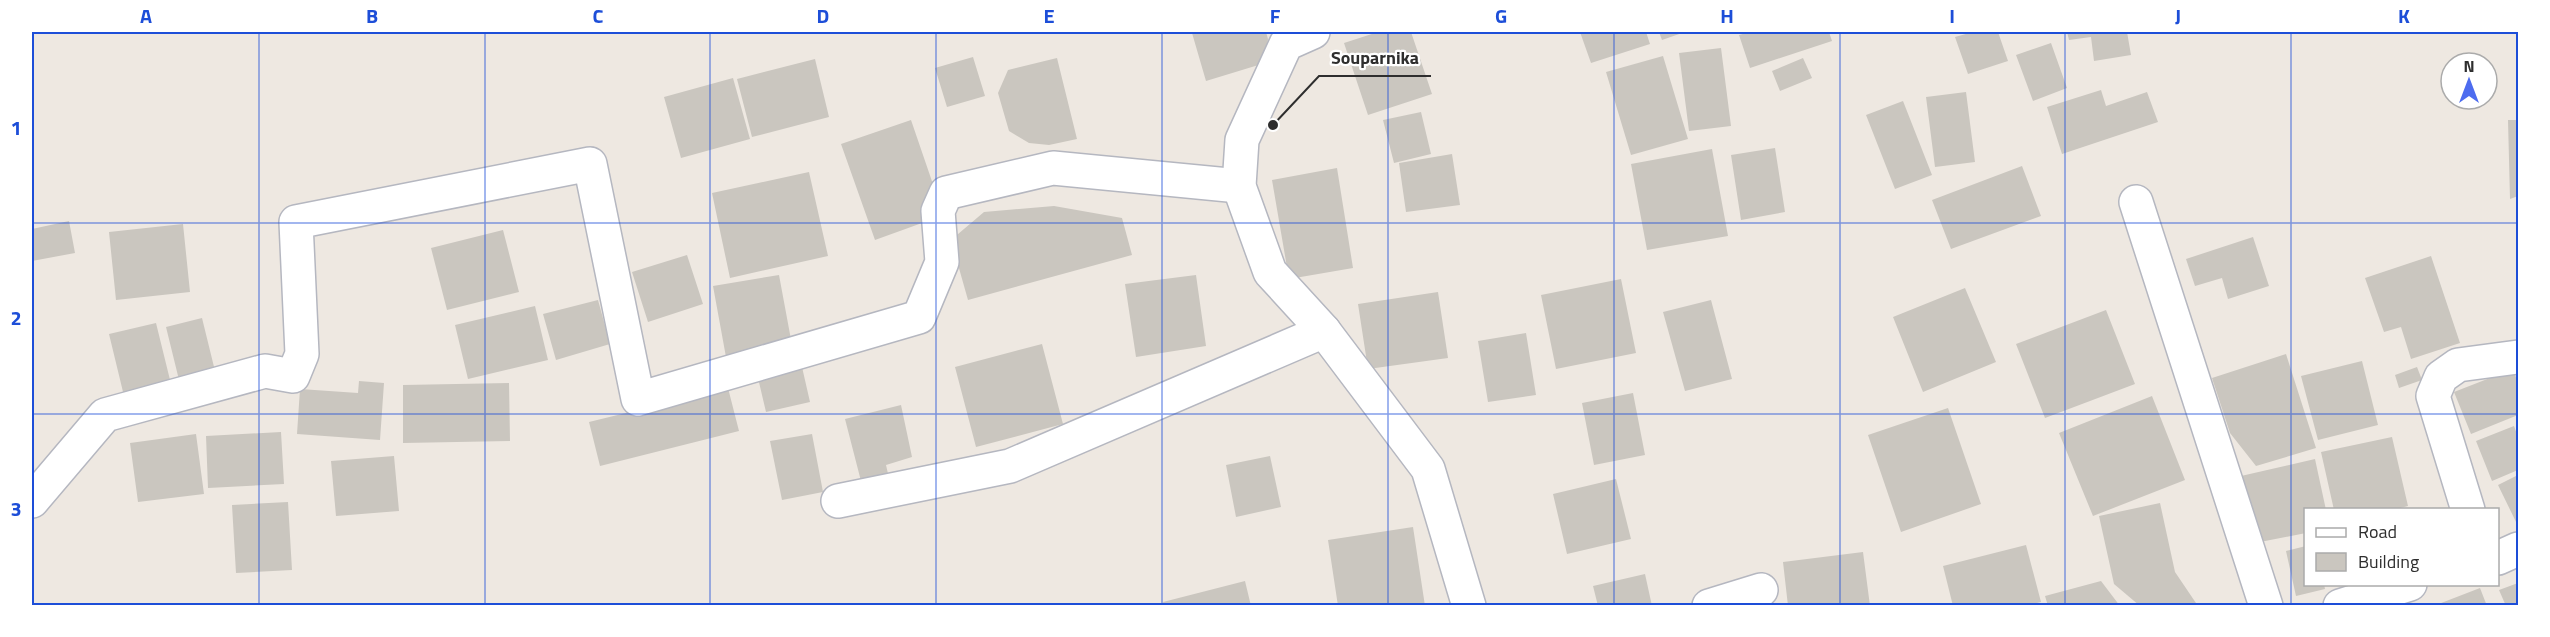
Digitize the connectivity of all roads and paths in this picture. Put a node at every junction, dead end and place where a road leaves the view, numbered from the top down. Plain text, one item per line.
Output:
1 (1313, 32) edge
2 (1239, 186) junction
3 (2136, 202) dead end
4 (1324, 331) junction
5 (2518, 357) edge
6 (32, 501) edge
7 (838, 501) dead end
8 (2467, 508) edge
9 (2518, 549) edge
10 (2499, 558) edge
11 (2407, 586) edge
12 (1761, 590) dead end
13 (1469, 606) edge
14 (1709, 606) edge
15 (2266, 606) edge
16 (2340, 606) edge

1 - 2 street
2 - 4 street
2 - 6 street
3 - 15 street
4 - 7 street
4 - 13 street
5 - 8 street
9 - 10 street
11 - 16 street
12 - 14 street

